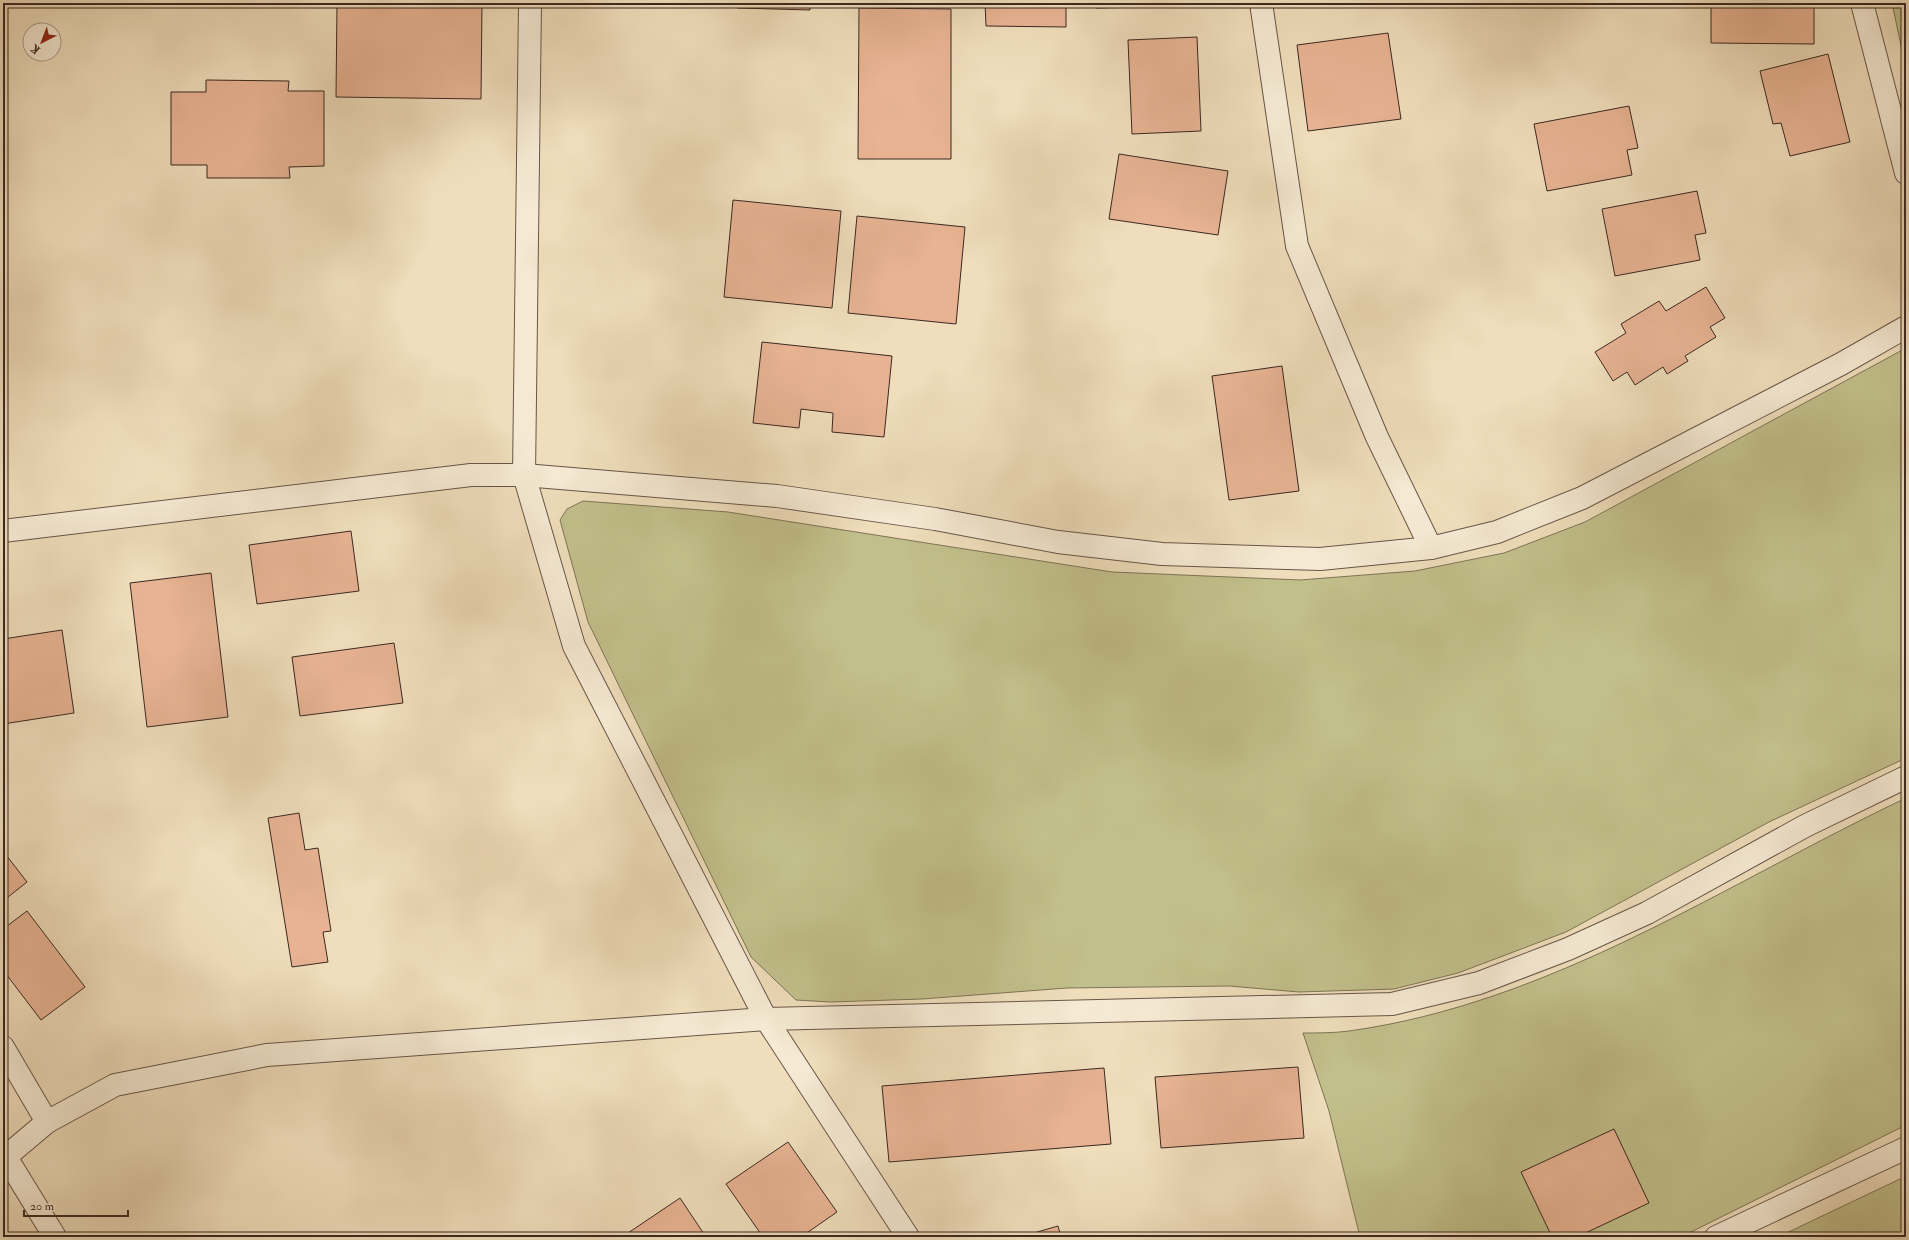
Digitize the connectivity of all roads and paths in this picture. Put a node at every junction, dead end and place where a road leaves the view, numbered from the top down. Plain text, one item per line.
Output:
1 (530, 3) edge
2 (1261, 3) edge
3 (1862, 3) edge
4 (1906, 173) edge
5 (1906, 327) edge
6 (524, 475) junction
7 (3, 530) edge
8 (1431, 548) junction
9 (1906, 777) edge
10 (766, 1020) junction
11 (3, 1047) edge
12 (47, 1122) junction
13 (1906, 1148) edge
14 (4, 1158) edge
15 (54, 1237) edge
16 (908, 1237) edge
17 (1716, 1237) edge

1 - 6 street
2 - 8 street
3 - 4 street
5 - 8 street
6 - 7 street
6 - 8 street
6 - 10 street
9 - 10 street
10 - 12 street
10 - 16 street
11 - 12 street
12 - 14 street
13 - 17 street
14 - 15 street

